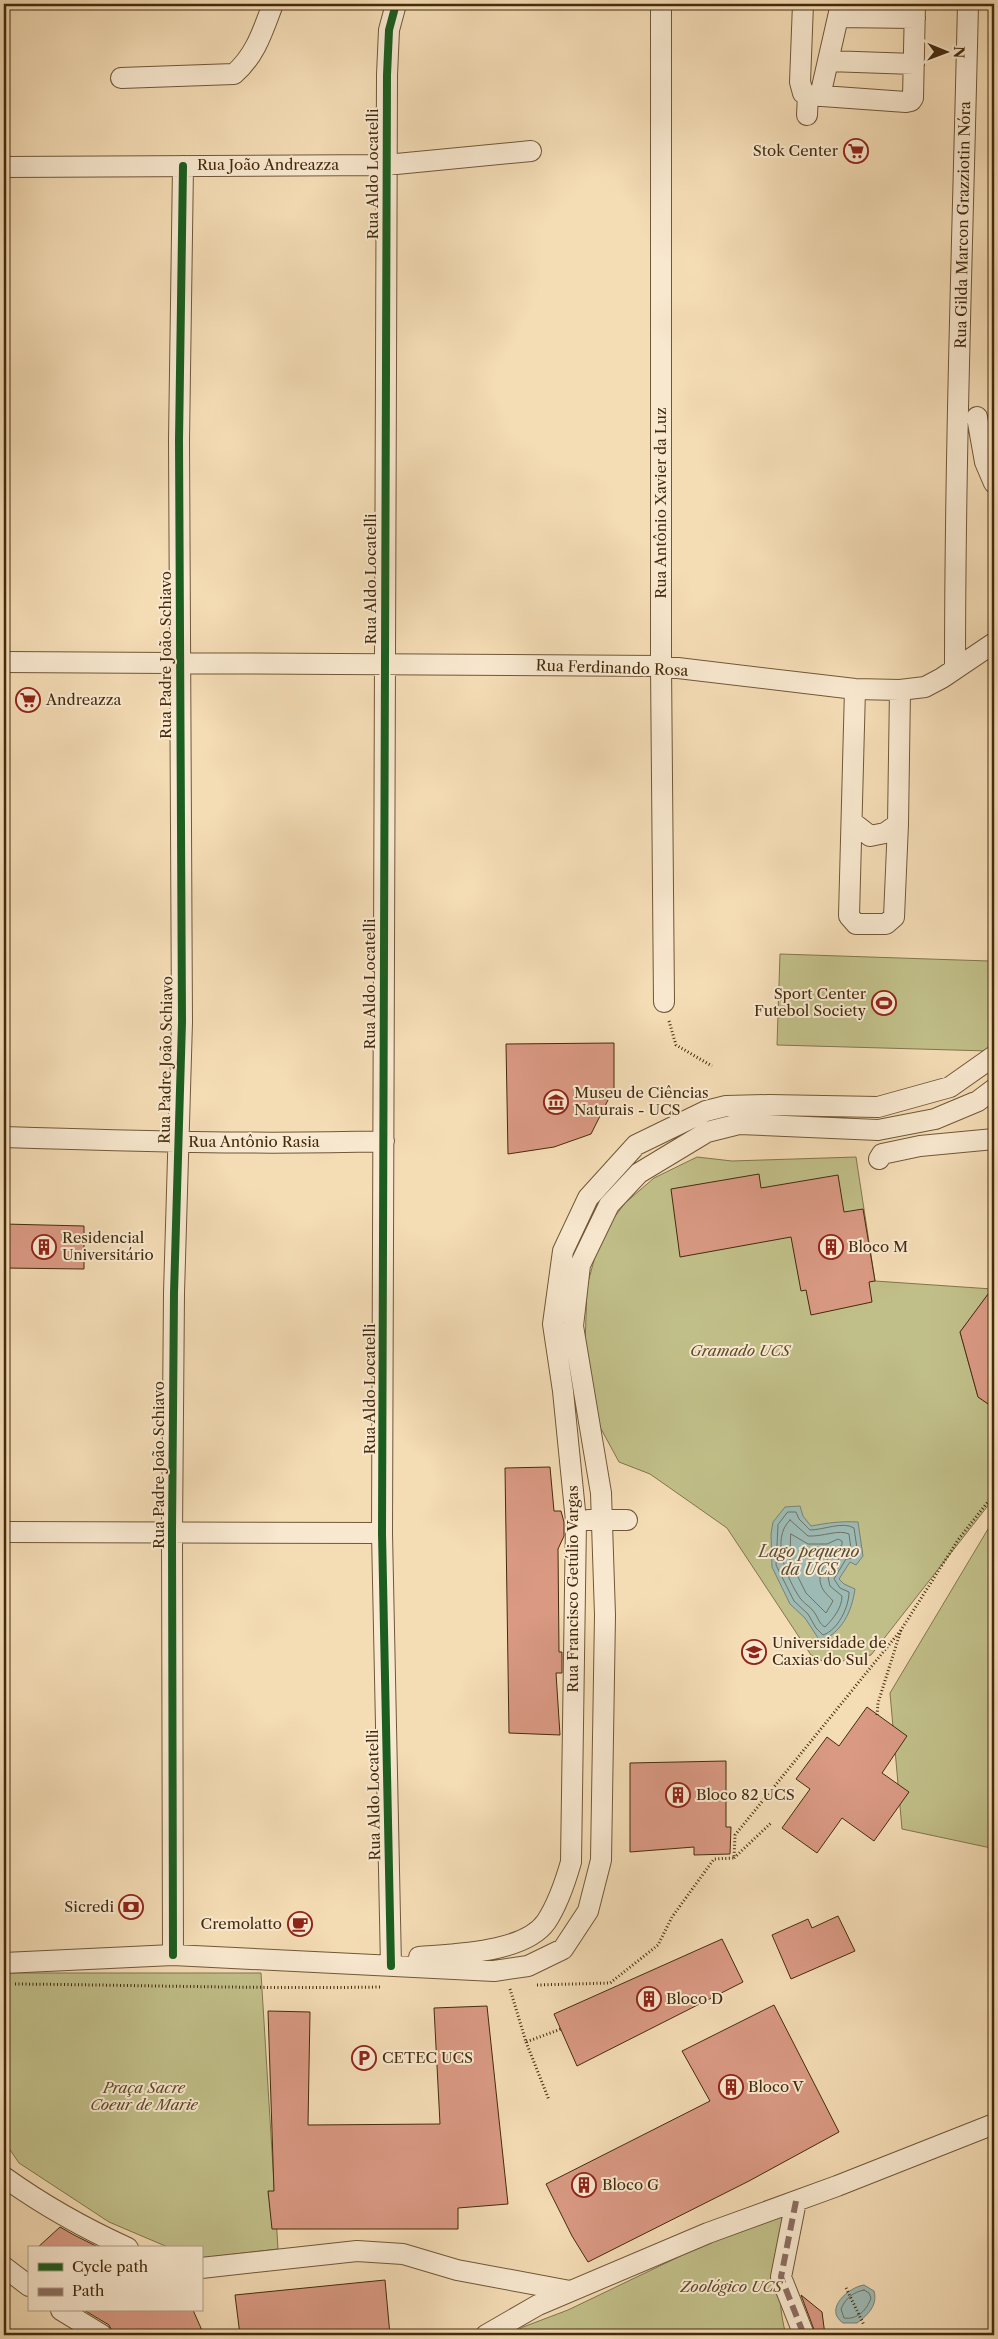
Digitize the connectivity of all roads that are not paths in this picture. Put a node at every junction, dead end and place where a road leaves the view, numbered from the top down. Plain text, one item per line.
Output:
1 (273, 4) edge
2 (396, 4) edge
3 (661, 4) edge
4 (804, 4) edge
5 (968, 4) edge
6 (839, 10) edge
7 (915, 11) edge
8 (828, 61) junction
9 (914, 64) junction
10 (121, 78) dead end
11 (812, 102) junction
12 (531, 151) dead end
13 (386, 165) junction
14 (183, 166) junction
15 (4, 167) edge
16 (950, 379) junction
17 (977, 417) junction
18 (994, 434) edge
19 (994, 483) edge
20 (994, 643) edge
21 (4, 662) edge
22 (179, 665) junction
23 (385, 665) junction
24 (661, 666) junction
25 (954, 669) junction
26 (855, 689) junction
27 (900, 690) junction
28 (852, 822) junction
29 (898, 824) junction
30 (664, 1002) road end
31 (994, 1056) edge
32 (950, 1087) junction
33 (994, 1088) edge
34 (934, 1119) junction
35 (4, 1137) edge
36 (994, 1139) edge
37 (384, 1141) junction
38 (178, 1142) junction
39 (937, 1144) junction
40 (879, 1159) dead end
41 (600, 1519) junction
42 (627, 1520) dead end
43 (576, 1521) junction
44 (4, 1532) edge
45 (172, 1532) junction
46 (382, 1533) junction
47 (173, 1955) junction
48 (4, 1963) edge
49 (387, 1963) junction
50 (994, 2124) edge
51 (4, 2177) edge
52 (796, 2201) junction
53 (124, 2246) edge
54 (4, 2267) edge
55 (202, 2268) edge
56 (28, 2285) edge
57 (570, 2291) junction
58 (64, 2312) edge
59 (102, 2335) edge
60 (486, 2335) edge
61 (804, 2335) edge

1 - 10 street
2 - 13 street, Rua Aldo Locatelli
3 - 24 street, Rua Antônio Xavier da Luz
4 - 11 street
5 - 16 street, Rua Gilda Marcon Grazziotin Nóra
6 - 7 street
6 - 8 street
7 - 9 street
8 - 9 street
8 - 11 street
9 - 11 street
12 - 13 street, Rua João Andreazza
13 - 14 street, Rua João Andreazza
13 - 23 street, Rua Aldo Locatelli
14 - 15 street, Rua João Andreazza
14 - 22 street, Rua Padre João Schiavo
16 - 17 street
16 - 25 street
17 - 18 street
17 - 19 street
20 - 25 street, Rua Ferdinando Rosa
21 - 22 street, Rua Ferdinando Rosa
22 - 23 street, Rua Ferdinando Rosa
22 - 38 street, Rua Padre João Schiavo
23 - 24 street, Rua Ferdinando Rosa
23 - 37 street, Rua Aldo Locatelli
24 - 26 street, Rua Ferdinando Rosa
24 - 30 street, Rua Antônio Xavier da Luz
25 - 27 street, Rua Ferdinando Rosa
26 - 27 street, Rua Ferdinando Rosa
26 - 28 street
27 - 29 street
28 - 29 street
28 - 29 street
31 - 32 street, Rua Francisco Getúlio Vargas
32 - 34 street
32 - 43 street, Rua Francisco Getúlio Vargas
33 - 34 street, Rua Francisco Getúlio Vargas
34 - 39 street
34 - 41 street, Rua Francisco Getúlio Vargas
35 - 38 street, Rua Antônio Rasia
36 - 39 street
37 - 38 street, Rua Antônio Rasia
37 - 46 street, Rua Aldo Locatelli
38 - 45 street, Rua Padre João Schiavo
39 - 40 street
41 - 42 street
41 - 43 street
41 - 49 street, Rua Francisco Getúlio Vargas
43 - 49 street, Rua Francisco Getúlio Vargas
44 - 45 street
45 - 46 street
45 - 47 street, Rua Padre João Schiavo
46 - 49 street, Rua Aldo Locatelli
47 - 48 street
47 - 49 street
50 - 52 street
51 - 53 street
52 - 57 street
52 - 61 street
54 - 56 street
55 - 57 street
57 - 60 street
58 - 59 street

